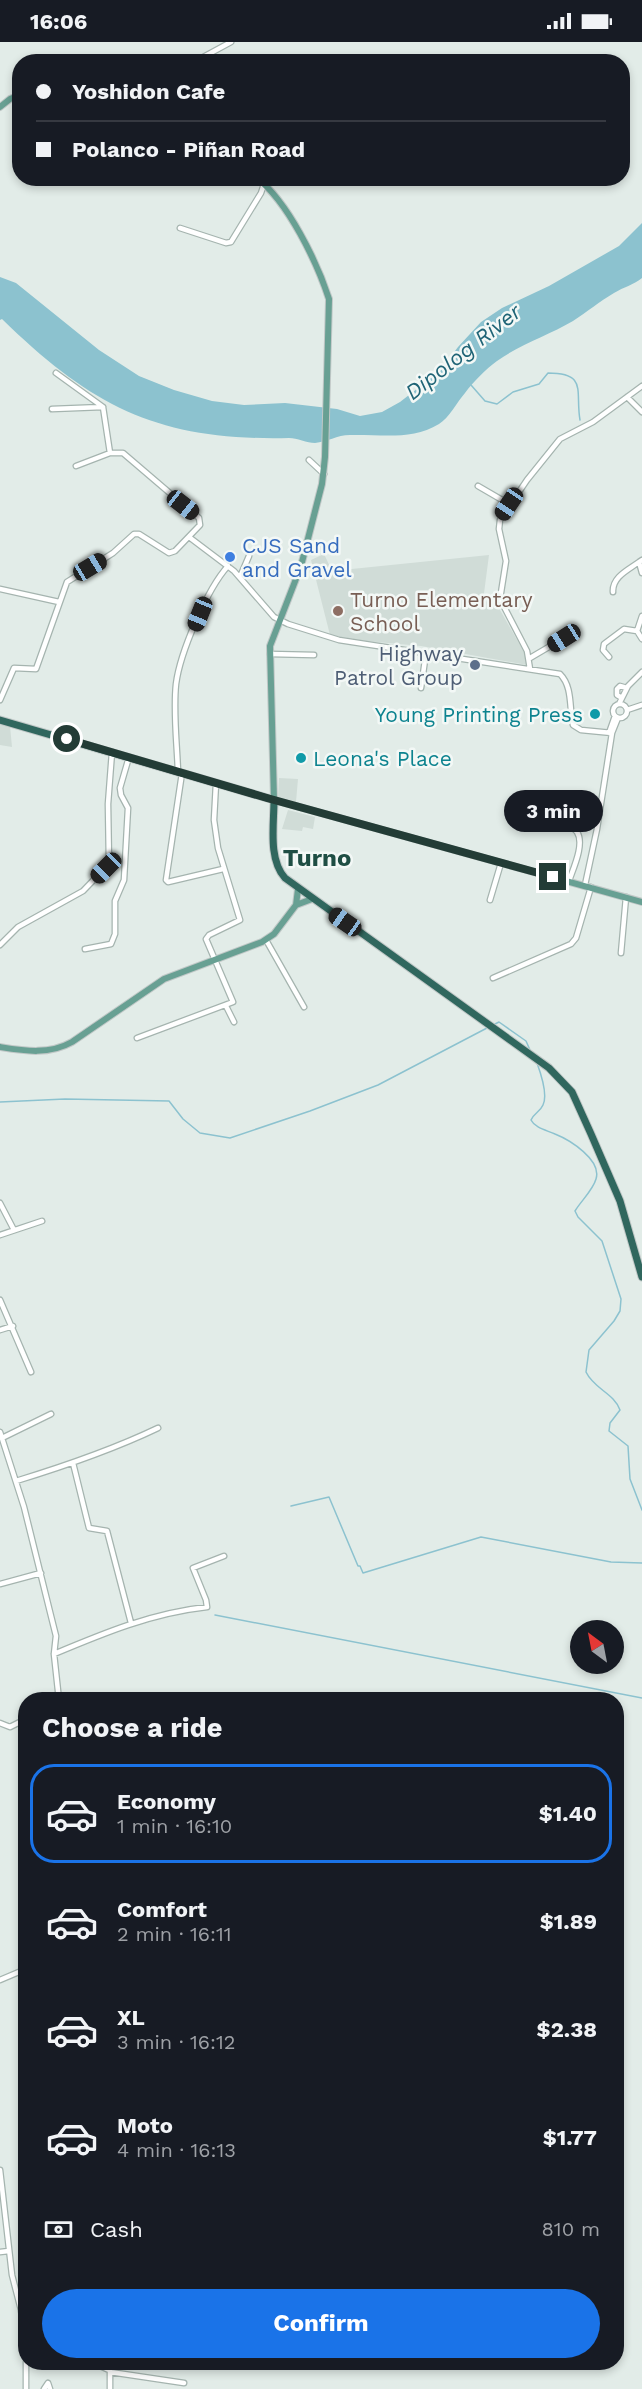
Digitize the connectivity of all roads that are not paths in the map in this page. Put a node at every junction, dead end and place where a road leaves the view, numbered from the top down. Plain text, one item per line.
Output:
1 (231, 42) edge
2 (209, 54) edge
3 (263, 186) edge
4 (266, 186) edge
5 (180, 228) dead end
6 (56, 373) dead end
7 (642, 386) edge
8 (627, 397) junction
9 (103, 407) junction
10 (52, 409) dead end
11 (642, 412) edge
12 (110, 453) junction
13 (309, 459) dead end
14 (76, 466) dead end
15 (324, 474) junction
16 (478, 486) dead end
17 (509, 504) junction
18 (189, 537) junction
19 (249, 556) dead end
20 (640, 561) edge
21 (228, 566) junction
22 (642, 573) edge
23 (240, 577) junction
24 (0, 589) edge
25 (613, 592) dead end
26 (59, 602) junction
27 (642, 616) edge
28 (278, 621) junction
29 (637, 630) junction
30 (564, 638) dead end
31 (642, 639) edge
32 (426, 653) junction
33 (270, 654) junction
34 (314, 655) dead end
35 (609, 657) dead end
36 (530, 658) junction
37 (530, 669) junction
38 (642, 672) edge
39 (421, 688) dead end
40 (627, 688) junction
41 (622, 698) junction
42 (0, 700) edge
43 (619, 704) junction
44 (642, 705) edge
45 (627, 710) junction
46 (617, 717) junction
47 (0, 720) edge
48 (611, 733) junction
49 (112, 752) junction
50 (129, 757) junction
51 (180, 773) junction
52 (216, 783) junction
53 (274, 800) junction
54 (559, 816) dead end
55 (501, 863) junction
56 (223, 869) junction
57 (569, 881) junction
58 (588, 886) junction
59 (298, 889) junction
60 (626, 897) junction
61 (312, 899) junction
62 (490, 900) dead end
63 (642, 902) edge
64 (296, 904) junction
65 (266, 940) junction
66 (0, 945) edge
67 (85, 949) dead end
68 (621, 953) dead end
69 (215, 960) junction
70 (493, 978) dead end
71 (226, 1006) junction
72 (304, 1007) dead end
73 (234, 1022) dead end
74 (137, 1038) dead end
75 (0, 1047) edge
76 (0, 1203) edge
77 (42, 1221) dead end
78 (14, 1230) junction
79 (0, 1236) edge
80 (642, 1277) edge
81 (0, 1300) edge
82 (13, 1326) junction
83 (0, 1330) edge
84 (30, 1372) dead end
85 (51, 1414) dead end
86 (158, 1428) dead end
87 (0, 1432) edge
88 (2, 1438) junction
89 (73, 1463) junction
90 (16, 1481) junction
91 (224, 1556) dead end
92 (40, 1573) junction
93 (0, 1584) edge
94 (130, 1623) junction
95 (54, 1654) junction
96 (58, 1692) edge
97 (0, 1723) edge
98 (18, 1723) edge
99 (18, 1972) edge
100 (0, 1980) edge
101 (0, 2170) edge
102 (2, 2204) edge
103 (9, 2251) junction
104 (0, 2252) edge
105 (18, 2302) edge
106 (26, 2370) edge
107 (110, 2371) joint
108 (184, 2383) dead end
109 (26, 2389) edge
110 (44, 2389) edge
111 (50, 2389) edge
112 (110, 2389) edge

1 - 2 street
3 - 5 street
4 - 15 main road
6 - 9 street
7 - 8 street
8 - 11 street
8 - 17 street
9 - 10 street
9 - 12 street
12 - 14 street
12 - 18 street
13 - 15 street
15 - 28 main road
16 - 17 street
17 - 36 street
18 - 21 street
18 - 26 street
19 - 23 street
20 - 22 street
20 - 25 street
21 - 23 street
21 - 51 street
23 - 28 street
24 - 26 street
26 - 42 street
27 - 29 street
28 - 32 street
28 - 33 main road
29 - 31 street
29 - 35 street
30 - 36 street
32 - 37 street
32 - 39 street
33 - 34 street
33 - 53 main road
36 - 37 street
37 - 48 street
38 - 40 street
40 - 41 street
40 - 41 street
41 - 43 street
43 - 45 street
43 - 46 street
44 - 45 street
45 - 46 street
46 - 48 street
47 - 49 highway
48 - 58 street
49 - 50 highway
49 - 66 street
50 - 51 highway
50 - 67 street
51 - 52 highway
51 - 56 street
52 - 53 highway
52 - 56 street
53 - 55 main road
53 - 59 highway
54 - 57 street
55 - 57 main road
55 - 62 street
56 - 69 street
57 - 58 main road
58 - 60 main road
58 - 70 street
59 - 61 highway
59 - 64 main road
60 - 63 main road
60 - 68 street
61 - 64 main road
61 - 80 highway
64 - 65 main road
65 - 69 main road
65 - 72 street
69 - 71 street
69 - 75 main road
71 - 73 street
71 - 74 street
76 - 78 street
77 - 78 street
78 - 79 street
81 - 82 street
82 - 83 street
82 - 84 street
85 - 88 street
86 - 89 street
87 - 88 street
88 - 90 street
89 - 90 street
89 - 94 street
90 - 92 street
91 - 94 street
92 - 93 street
92 - 95 street
94 - 95 street
95 - 96 street
97 - 98 street
99 - 100 street
101 - 102 street
102 - 103 street
103 - 104 street
103 - 105 street
106 - 109 street
107 - 108 street
107 - 112 street
110 - 111 street

